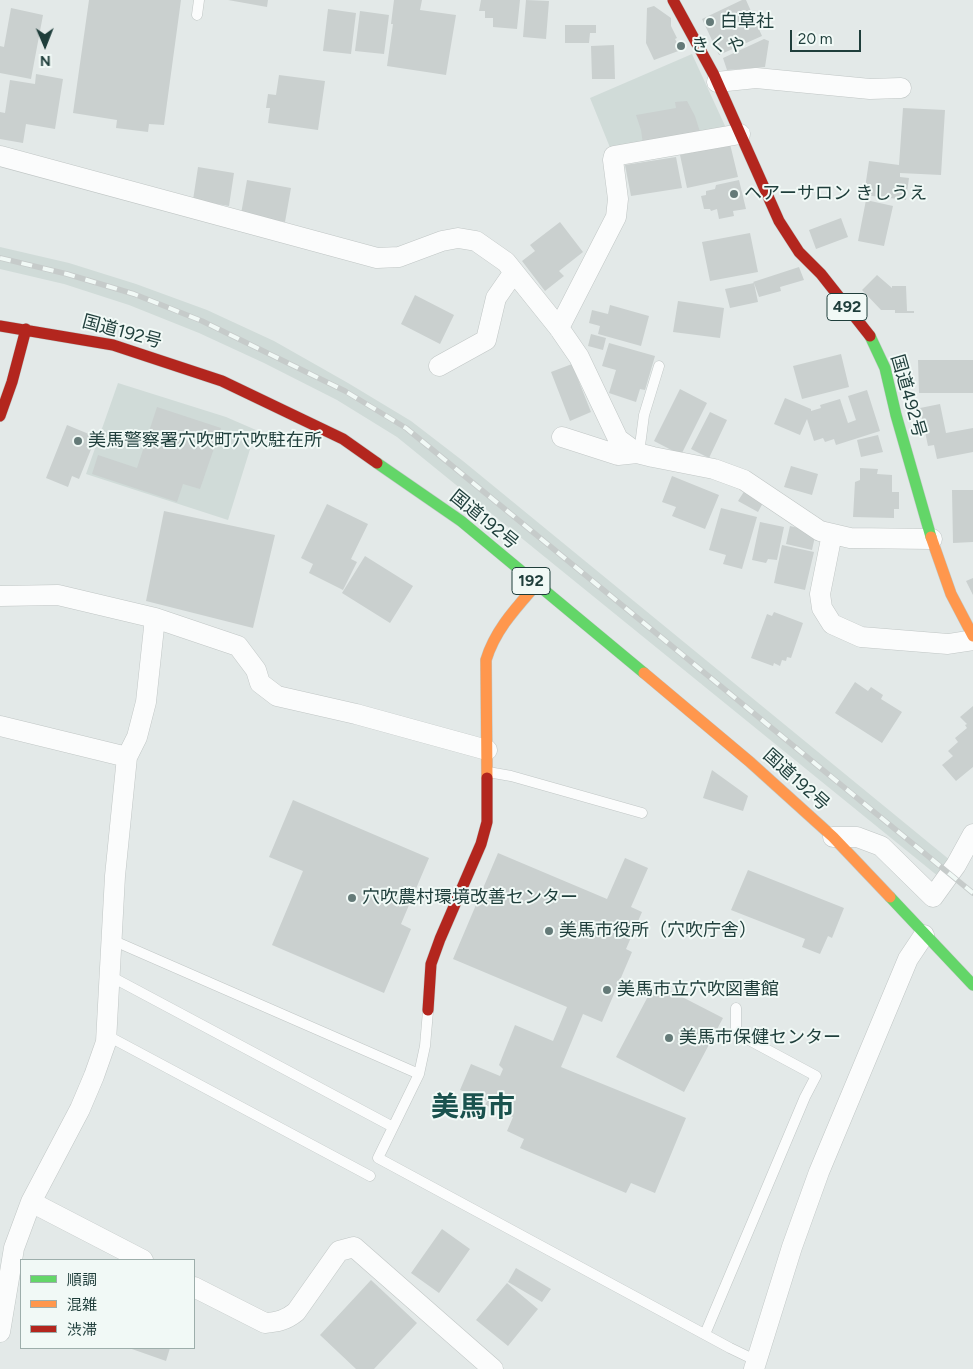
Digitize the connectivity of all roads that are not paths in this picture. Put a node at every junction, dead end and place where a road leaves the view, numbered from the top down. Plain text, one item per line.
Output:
1 (199, 0) edge
2 (673, 0) edge
3 (197, 15) dead end
4 (717, 82) junction
5 (901, 88) dead end
6 (740, 134) junction
7 (0, 156) edge
8 (514, 272) junction
9 (0, 326) edge
10 (559, 328) junction
11 (26, 329) junction
12 (439, 366) dead end
13 (659, 366) dead end
14 (0, 416) edge
15 (562, 437) dead end
16 (638, 453) junction
17 (832, 534) junction
18 (932, 539) junction
19 (536, 585) junction
20 (0, 596) edge
21 (155, 618) junction
22 (973, 638) edge
23 (0, 726) edge
24 (487, 750) junction
25 (127, 757) junction
26 (487, 772) junction
27 (642, 813) dead end
28 (973, 834) edge
29 (832, 837) junction
30 (924, 935) junction
31 (112, 940) junction
32 (110, 976) junction
33 (973, 985) edge
34 (736, 1008) dead end
35 (428, 1010) joint
36 (106, 1035) junction
37 (419, 1074) junction
38 (393, 1127) junction
39 (378, 1158) junction
40 (31, 1202) junction
41 (141, 1259) edge
42 (195, 1287) edge
43 (0, 1332) edge
44 (705, 1334) junction
45 (756, 1365) edge
46 (493, 1369) edge

1 - 3 lane
2 - 4 main road, 国道492号 / 492
4 - 5 street
4 - 6 main road, 国道492号 / 492
6 - 10 street
6 - 18 main road, 国道492号 / 492
7 - 8 street
8 - 10 street
8 - 12 street
9 - 11 main road, 国道192号 / 192
10 - 16 street
11 - 14 main road
11 - 19 main road, 国道192号 / 192
13 - 16 lane
15 - 16 street
16 - 17 street
17 - 18 street
17 - 22 street
18 - 22 main road, 国道492号 / 492
19 - 24 main road
19 - 29 main road, 国道192号 / 192
20 - 21 street
21 - 24 street
21 - 25 street
23 - 25 street
24 - 26 main road
25 - 31 street
26 - 27 lane
26 - 35 main road
28 - 29 street
29 - 30 main road, 国道192号 / 192
30 - 33 main road, 国道192号 / 192
30 - 45 street
31 - 32 street
31 - 37 lane
32 - 36 street
32 - 38 lane
34 - 44 lane
35 - 37 lane
36 - 39 lane
36 - 40 street
37 - 38 lane
38 - 39 lane
39 - 44 lane
40 - 41 street
40 - 43 street
42 - 46 street
44 - 45 lane

